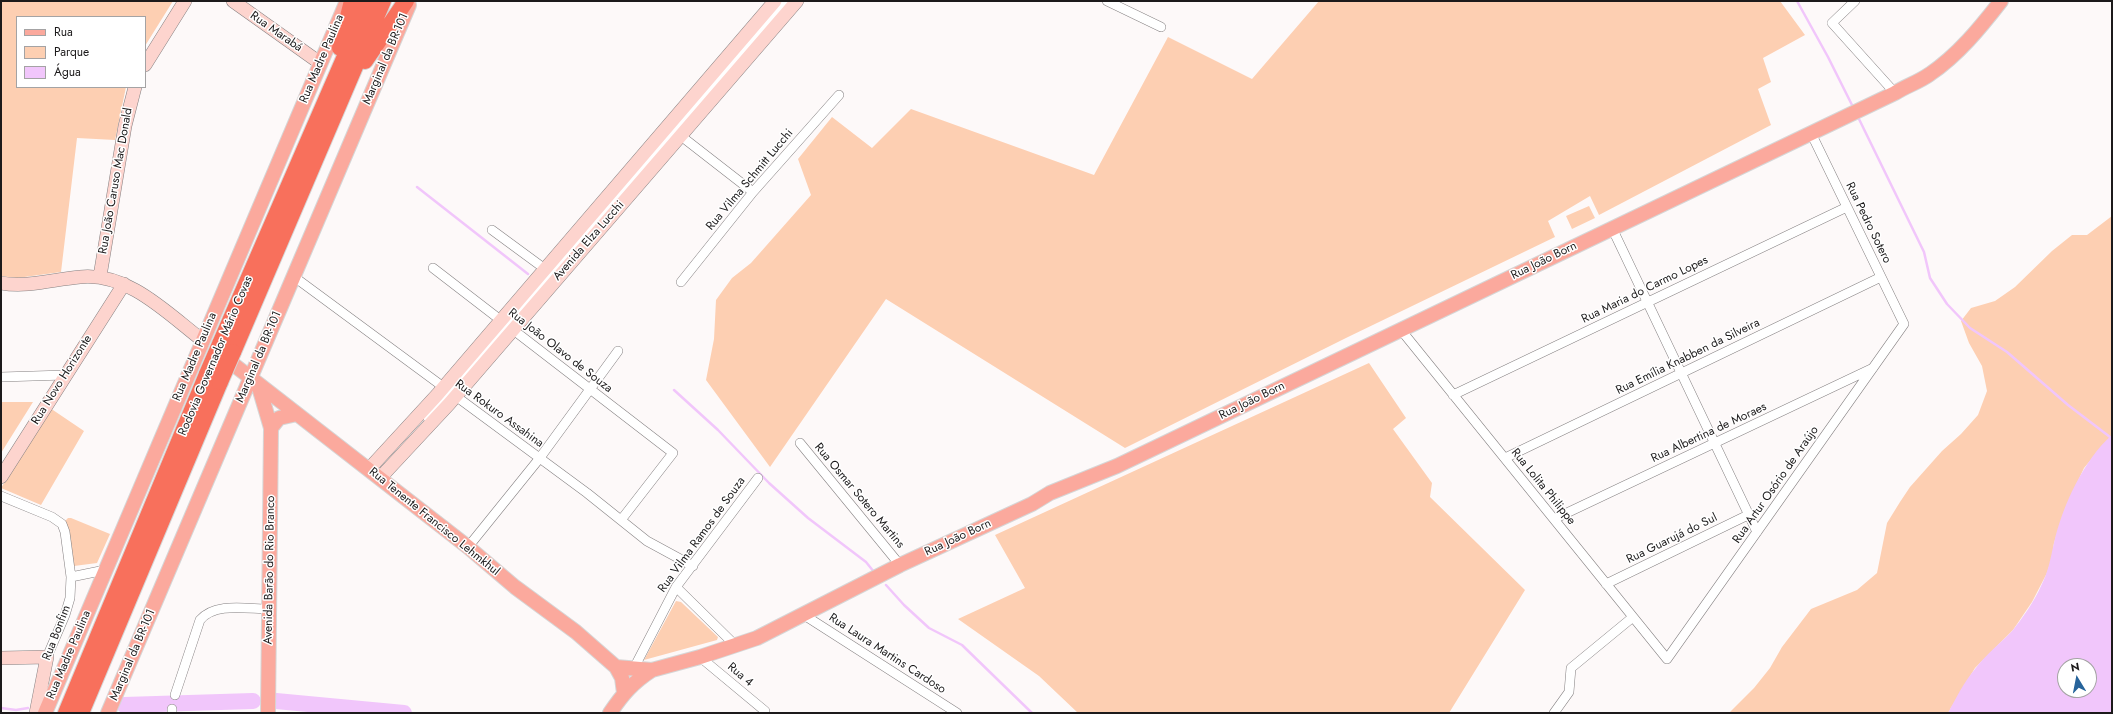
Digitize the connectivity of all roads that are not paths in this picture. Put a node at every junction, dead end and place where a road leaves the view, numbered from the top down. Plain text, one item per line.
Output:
1 (185, 1) edge
2 (233, 1) edge
3 (347, 1) edge
4 (352, 1) edge
5 (369, 1) edge
6 (383, 1) edge
7 (406, 1) edge
8 (411, 1) edge
9 (775, 1) edge
10 (786, 1) edge
11 (797, 1) edge
12 (1107, 1) edge
13 (1855, 1) edge
14 (2001, 1) edge
15 (1161, 27) dead end
16 (146, 63) edge
17 (320, 63) junction
18 (135, 88) edge
19 (346, 88) junction
20 (1895, 93) junction
21 (839, 95) dead end
22 (328, 98) junction
23 (1811, 133) junction
24 (681, 136) junction
25 (753, 192) junction
26 (1847, 206) junction
27 (1612, 228) junction
28 (492, 230) dead end
29 (433, 268) dead end
30 (545, 269) junction
31 (100, 276) junction
32 (294, 276) junction
33 (1881, 277) junction
34 (681, 282) dead end
35 (1, 283) edge
36 (124, 284) junction
37 (1647, 302) junction
38 (1904, 324) joint
39 (507, 325) junction
40 (1401, 330) junction
41 (202, 340) junction
42 (618, 351) dead end
43 (229, 354) junction
44 (258, 360) junction
45 (1874, 368) junction
46 (1681, 373) junction
47 (66, 375) junction
48 (1, 377) edge
49 (214, 378) junction
50 (254, 381) junction
51 (591, 389) junction
52 (449, 392) junction
53 (1454, 395) junction
54 (297, 414) junction
55 (271, 428) junction
56 (800, 443) dead end
57 (1714, 443) junction
58 (1505, 458) junction
59 (539, 459) junction
60 (368, 469) junction
61 (2, 472) edge
62 (383, 472) junction
63 (758, 478) dead end
64 (1, 496) edge
65 (1748, 515) junction
66 (621, 520) junction
67 (1554, 520) junction
68 (1757, 532) junction
69 (468, 548) junction
70 (900, 565) junction
71 (693, 566) junction
72 (105, 570) junction
73 (71, 577) junction
74 (1606, 584) junction
75 (676, 588) junction
76 (269, 609) junction
77 (804, 615) junction
78 (1633, 617) junction
79 (735, 645) junction
80 (47, 657) junction
81 (700, 657) junction
82 (1, 658) edge
83 (1667, 659) joint
84 (616, 667) junction
85 (633, 670) junction
86 (652, 670) junction
87 (624, 693) junction
88 (175, 695) dead end
89 (765, 711) dead end
90 (36, 713) edge
91 (45, 713) edge
92 (66, 713) edge
93 (81, 713) edge
94 (108, 713) edge
95 (268, 713) edge
96 (610, 713) edge
97 (957, 713) edge
98 (1554, 713) edge

1 - 16 main road
2 - 17 main road, Rua Marabá
3 - 17 main road, Rua Madre Paulina
4 - 22 highway
5 - 22 highway, Rodovia Governador Mário Covas
6 - 19 highway, Rodovia Governador Mário Covas
7 - 19 highway
8 - 32 main road, Marginal da BR-101
9 - 30 main road, Avenida Elza Lucchi
10 - 39 street
11 - 24 main road, Avenida Elza Lucchi
12 - 15 street
13 - 20 street
14 - 20 main road, Rua João Born
17 - 41 main road, Rua Madre Paulina
18 - 31 main road, Rua João Caruso Mac Donald
19 - 43 highway, Rodovia Governador Mário Covas
20 - 23 main road, Rua João Born
21 - 25 street, Rua Vilma Schmitt Lucchi
22 - 43 highway, Rodovia Governador Mário Covas
23 - 26 street, Rua Pedro Sotero
23 - 27 main road, Rua João Born
24 - 25 street
24 - 39 main road, Avenida Elza Lucchi
25 - 34 street, Rua Vilma Schmitt Lucchi
26 - 33 street, Rua Pedro Sotero
26 - 37 street, Rua Maria do Carmo Lopes
27 - 37 street
27 - 40 main road, Rua João Born
28 - 30 street
29 - 39 street, Rua João Olavo de Souza
30 - 39 main road, Avenida Elza Lucchi
31 - 35 main road
31 - 36 main road
32 - 44 main road, Marginal da BR-101
32 - 52 street, Rua Rokuro Assahina
33 - 38 street, Rua Pedro Sotero
33 - 46 street, Rua Emília Knabben da Silveira
36 - 41 main road
36 - 47 main road, Rua Novo Horizonte
37 - 46 street
37 - 53 street, Rua Maria do Carmo Lopes
38 - 45 street, Rua Artur Osório de Araújo
39 - 51 street, Rua João Olavo de Souza
39 - 52 main road, Avenida Elza Lucchi
40 - 53 street, Rua Lolita Philippe
40 - 70 main road, Rua João Born
41 - 43 main road, Rua Tenente Francisco Lehmkhul
41 - 72 main road, Rua Madre Paulina
42 - 51 street
43 - 44 main road
43 - 49 highway, Rodovia Governador Mário Covas, bridge
43 - 50 main road, Rua Tenente Francisco Lehmkhul
44 - 50 main road, Marginal da BR-101
45 - 57 street, Rua Albertina de Moraes
45 - 68 street, Rua Artur Osório de Araújo
46 - 57 street
46 - 58 street, Rua Emília Knabben da Silveira
47 - 48 street
47 - 61 main road, Rua Novo Horizonte
49 - 92 highway, Rodovia Governador Mário Covas
49 - 93 highway, Rodovia Governador Mário Covas
50 - 54 main road, Rua Tenente Francisco Lehmkhul
50 - 55 main road, Avenida Barão do Rio Branco
50 - 94 main road, Marginal da BR-101
51 - 59 street
51 - 66 street, Rua João Olavo de Souza
52 - 59 street, Rua Rokuro Assahina
52 - 60 main road, Avenida Elza Lucchi
52 - 62 main road, Avenida Elza Lucchi
53 - 58 street, Rua Lolita Philippe
54 - 55 main road
54 - 60 main road, Rua Tenente Francisco Lehmkhul
55 - 76 main road, Avenida Barão do Rio Branco
56 - 70 street, Rua Osmar Sotero Martins
57 - 65 street
57 - 67 street, Rua Albertina de Moraes
58 - 67 street, Rua Lolita Philippe
59 - 66 street, Rua Rokuro Assahina
59 - 69 street
60 - 62 main road, Rua Tenente Francisco Lehmkhul
62 - 69 main road, Rua Tenente Francisco Lehmkhul
63 - 71 street, Rua Vilma Ramos de Souza
64 - 73 street, Rua Bonfim
65 - 68 street
65 - 74 street, Rua Guarujá do Sul
66 - 71 street, Rua Rokuro Assahina
67 - 74 street, Rua Lolita Philippe
68 - 83 street, Rua Artur Osório de Araújo
69 - 84 main road, Rua Tenente Francisco Lehmkhul
70 - 77 main road, Rua João Born
71 - 75 street, Rua Vilma Ramos de Souza
72 - 73 street
72 - 91 main road, Rua Madre Paulina
73 - 80 street, Rua Bonfim
74 - 78 street, Rua Lolita Philippe
75 - 79 street
75 - 85 street, Rua Vilma Ramos de Souza
76 - 88 street
76 - 95 main road, Avenida Barão do Rio Branco
77 - 79 main road, Rua João Born
77 - 97 street, Rua Laura Martins Cardoso
78 - 83 street, Rua Lolita Philippe
78 - 98 street
79 - 81 main road, Rua João Born
80 - 82 main road
80 - 90 main road, Rua Bonfim
81 - 86 main road, Rua João Born
81 - 89 street, Rua 4
84 - 85 main road
84 - 87 main road, Rua Tenente Francisco Lehmkhul
85 - 86 main road
86 - 87 main road
87 - 96 main road

